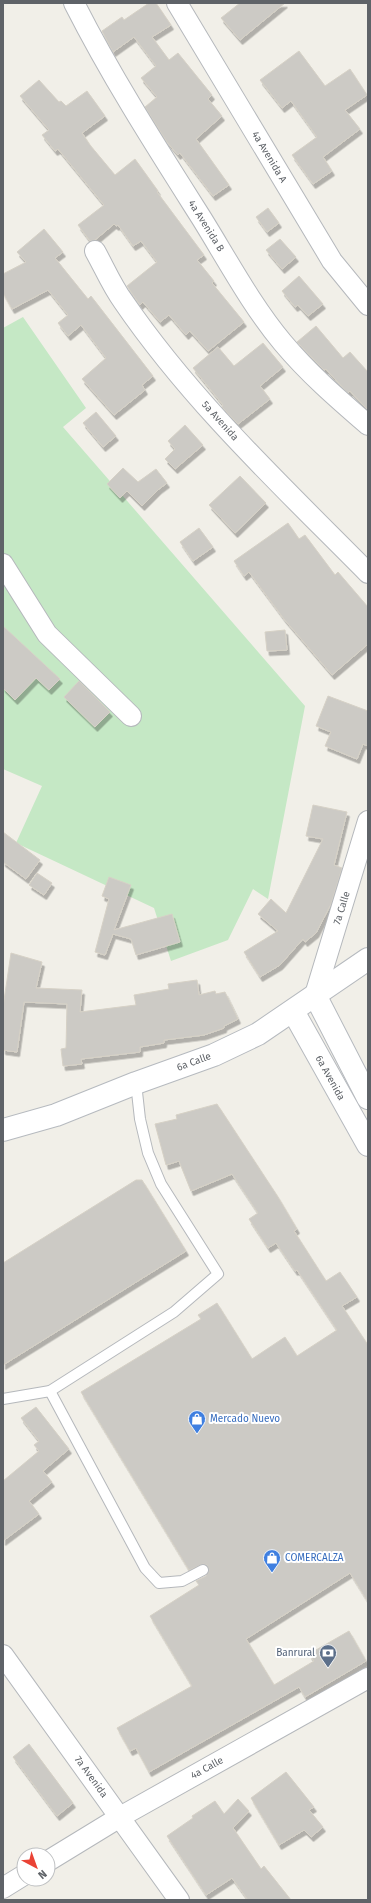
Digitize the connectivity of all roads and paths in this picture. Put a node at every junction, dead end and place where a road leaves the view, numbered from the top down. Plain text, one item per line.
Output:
1 (74, 3) edge
2 (177, 3) edge
3 (95, 251) dead end
4 (368, 305) edge
5 (368, 425) edge
6 (3, 564) edge
7 (368, 573) edge
8 (130, 716) dead end
9 (368, 821) edge
10 (368, 959) edge
11 (315, 996) junction
12 (293, 1011) junction
13 (136, 1083) junction
14 (368, 1098) edge
15 (3, 1130) edge
16 (368, 1144) edge
17 (50, 1391) junction
18 (3, 1399) edge
19 (203, 1570) dead end
20 (3, 1655) edge
21 (368, 1678) edge
22 (120, 1817) junction
23 (56, 1856) edge
24 (16, 1880) edge
25 (3, 1888) edge
26 (179, 1900) edge

1 - 5 street, 4a Avenida B
2 - 4 street, 4a Avenida A
3 - 7 street, 5a Avenida
6 - 8 street
9 - 11 street, 7a Calle
10 - 11 main road, 6a Calle
11 - 12 main road, 6a Calle
11 - 14 main road
12 - 13 main road, 6a Calle
12 - 16 main road, 6a Avenida
13 - 15 main road, 6a Calle
13 - 17 lane
17 - 18 lane
17 - 19 lane
20 - 22 street, 7a Avenida
21 - 22 street, 4a Calle
22 - 23 street, 4a Calle
22 - 26 street, 7a Avenida
24 - 25 street

